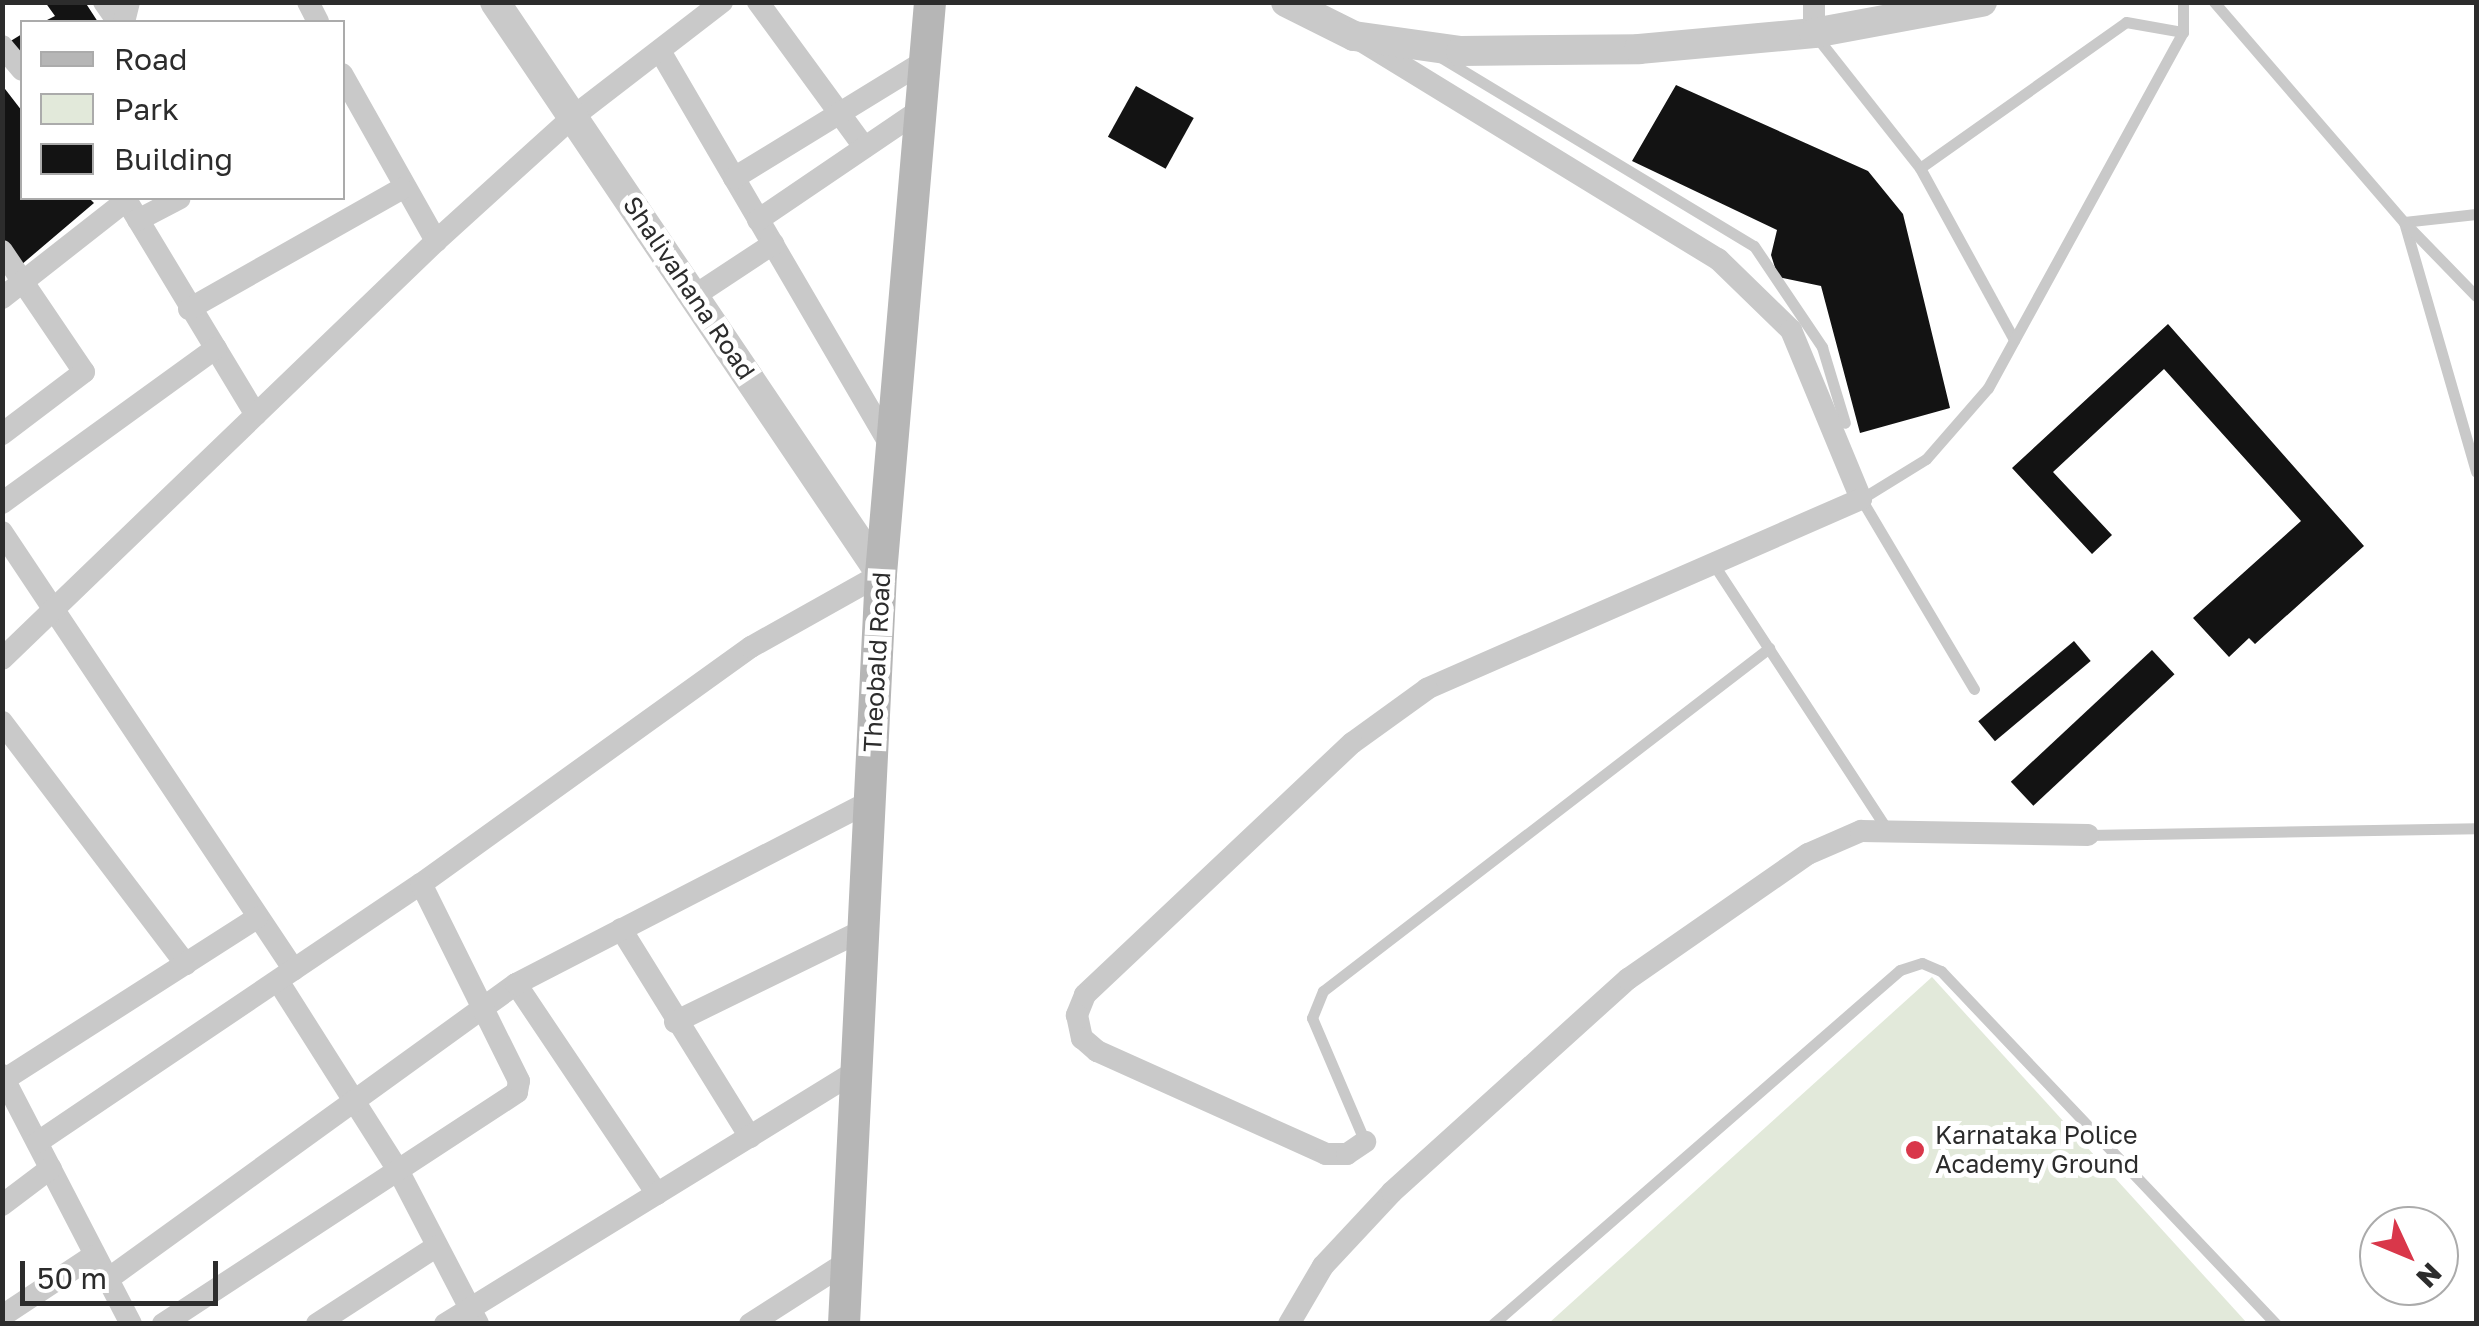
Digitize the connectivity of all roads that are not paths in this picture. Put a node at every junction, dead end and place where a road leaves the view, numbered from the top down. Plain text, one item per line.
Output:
1 (495, 2) edge
2 (722, 2) edge
3 (758, 2) edge
4 (930, 2) edge
5 (1286, 2) edge
6 (1982, 2) edge
7 (2183, 2) edge
8 (2214, 2) edge
9 (1814, 18) edge
10 (2183, 32) junction
11 (1354, 36) junction
12 (2, 46) edge
13 (1421, 46) junction
14 (660, 51) junction
15 (925, 60) junction
16 (20, 68) edge
17 (349, 107) edge
18 (920, 110) junction
19 (839, 114) junction
20 (574, 116) junction
21 (864, 148) junction
22 (1920, 168) junction
23 (734, 178) junction
24 (402, 188) junction
25 (168, 200) edge
26 (130, 206) edge
27 (2476, 214) edge
28 (758, 220) junction
29 (2404, 222) junction
30 (436, 240) junction
31 (772, 244) junction
32 (2, 251) edge
33 (24, 281) junction
34 (694, 296) junction
35 (2476, 296) edge
36 (2, 298) edge
37 (189, 309) junction
38 (2014, 340) junction
39 (216, 348) junction
40 (256, 415) junction
41 (1845, 423) dead end
42 (2, 434) edge
43 (892, 448) junction
44 (2476, 472) edge
45 (1861, 499) junction
46 (2, 503) edge
47 (2, 532) edge
48 (1716, 568) junction
49 (881, 574) junction
50 (54, 613) junction
51 (1769, 648) junction
52 (2, 659) edge
53 (1974, 689) dead end
54 (2, 722) edge
55 (870, 801) junction
56 (2476, 828) edge
57 (1889, 832) junction
58 (2088, 835) joint
59 (421, 884) junction
60 (257, 918) junction
61 (622, 929) junction
62 (864, 930) junction
63 (186, 964) junction
64 (286, 975) junction
65 (516, 984) junction
66 (480, 1010) junction
67 (675, 1022) junction
68 (855, 1072) junction
69 (3, 1078) edge
70 (357, 1105) junction
71 (750, 1137) junction
72 (38, 1142) junction
73 (1365, 1142) joint
74 (50, 1168) junction
75 (400, 1172) junction
76 (657, 1194) junction
77 (2, 1204) edge
78 (437, 1246) junction
79 (92, 1256) junction
80 (847, 1262) junction
81 (108, 1280) junction
82 (2, 1316) edge
83 (474, 1316) edge
84 (131, 1324) edge
85 (164, 1324) edge
86 (317, 1324) edge
87 (445, 1324) edge
88 (750, 1324) edge
89 (844, 1324) edge
90 (1289, 1324) edge
91 (1493, 1324) edge
92 (2276, 1324) edge

1 - 20 street, Shalivahana Road
2 - 14 street
3 - 19 street
4 - 15 main road, Theobald Road
5 - 11 street
6 - 9 street
7 - 10 lane
8 - 29 lane
9 - 13 street
9 - 22 lane
10 - 22 lane
10 - 38 lane
11 - 13 street
11 - 45 street
12 - 16 street
13 - 41 lane
14 - 20 street
14 - 23 street
15 - 18 main road, Theobald Road
15 - 19 street
17 - 24 street
18 - 21 street
18 - 43 main road, Theobald Road
19 - 21 street
19 - 23 street
20 - 30 street
20 - 34 street, Shalivahana Road
21 - 28 street
22 - 38 lane
23 - 28 street
24 - 30 street
24 - 37 street
25 - 26 street
26 - 33 street
26 - 37 street
27 - 29 lane
28 - 31 street
29 - 35 lane
29 - 44 lane
30 - 40 street
31 - 34 street
31 - 43 street
32 - 33 street
33 - 36 street
33 - 42 street
34 - 49 street, Shalivahana Road
37 - 39 street
38 - 45 lane
39 - 40 street
39 - 46 street
40 - 50 street
43 - 49 main road, Theobald Road
45 - 48 street
45 - 53 lane
47 - 50 street
48 - 51 lane
48 - 73 street
49 - 55 main road, Theobald Road
49 - 59 street
50 - 52 street
50 - 60 street
51 - 57 lane
51 - 73 lane
54 - 63 street
55 - 61 street
55 - 62 main road, Theobald Road
56 - 58 lane
57 - 58 street
57 - 90 street
59 - 64 street
59 - 66 street
60 - 63 street
60 - 64 street
61 - 65 street
61 - 67 street
62 - 67 street
62 - 68 main road, Theobald Road
63 - 69 street
64 - 70 street
64 - 72 street
65 - 66 street
65 - 76 street
66 - 70 street
66 - 75 street
67 - 71 street
68 - 71 street
68 - 80 main road, Theobald Road
69 - 72 street
70 - 75 street
70 - 81 street
71 - 76 street
72 - 74 street
74 - 77 street
74 - 79 street
75 - 78 street
75 - 85 street
76 - 83 street
78 - 83 street
78 - 86 street
79 - 81 street
79 - 82 street
80 - 88 street
80 - 89 main road, Theobald Road
81 - 84 street
83 - 87 street
91 - 92 lane

